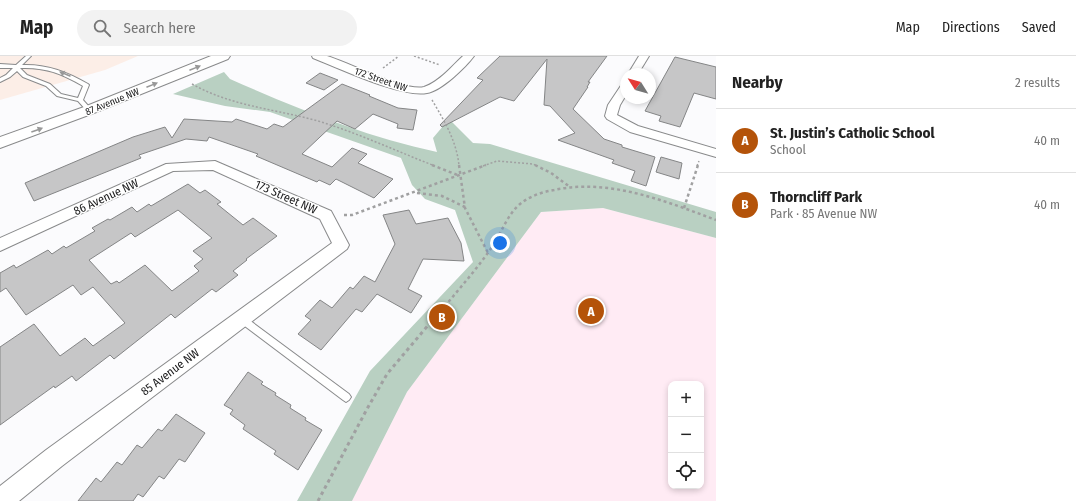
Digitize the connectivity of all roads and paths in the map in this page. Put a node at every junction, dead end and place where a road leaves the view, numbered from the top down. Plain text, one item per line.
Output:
1 (29, 56) edge
2 (192, 56) edge
3 (223, 56) edge
4 (317, 56) edge
5 (399, 56) edge
6 (414, 56) edge
7 (469, 56) edge
8 (644, 56) edge
9 (0, 66) edge
10 (17, 68) junction
11 (637, 68) edge
12 (454, 69) junction
13 (373, 77) junction
14 (0, 80) edge
15 (188, 81) dead end
16 (424, 91) junction
17 (620, 96) edge
18 (85, 105) junction
19 (0, 129) edge
20 (0, 143) edge
21 (703, 149) junction
22 (716, 153) edge
23 (215, 165) joint
24 (460, 176) junction
25 (571, 188) junction
26 (414, 193) junction
27 (465, 208) junction
28 (684, 208) junction
29 (326, 215) junction
30 (716, 220) edge
31 (0, 245) edge
32 (341, 245) joint
33 (488, 253) junction
34 (241, 318) junction
35 (346, 397) dead end
36 (0, 501) edge
37 (318, 501) edge

1 - 10 lane
2 - 18 main road, 87 Avenue NW
18 -> 3 main road, 87 Avenue NW
4 - 13 street, 172 Street NW
5 - 13 path
6 - 12 path
7 - 12 street
8 - 11 street
9 - 10 lane
10 - 14 lane
10 - 18 lane
18 -> 10 lane
12 - 16 street
13 - 16 street, 172 Street NW
15 - 24 path
16 - 24 path
17 - 21 street
18 - 19 main road, 87 Avenue NW
20 -> 18 main road, 87 Avenue NW
21 - 22 street
21 - 28 path
23 - 29 street, 173 Street NW
23 - 31 street, 86 Avenue NW
24 - 25 path
24 - 26 path
24 - 27 path
25 - 28 path
25 - 33 path
26 - 27 path
26 - 29 path
27 - 33 path
28 - 30 path
29 - 32 street, 173 Street NW
32 - 34 street, 85 Avenue NW
33 - 37 path
34 - 35 lane
34 - 36 street, 85 Avenue NW

